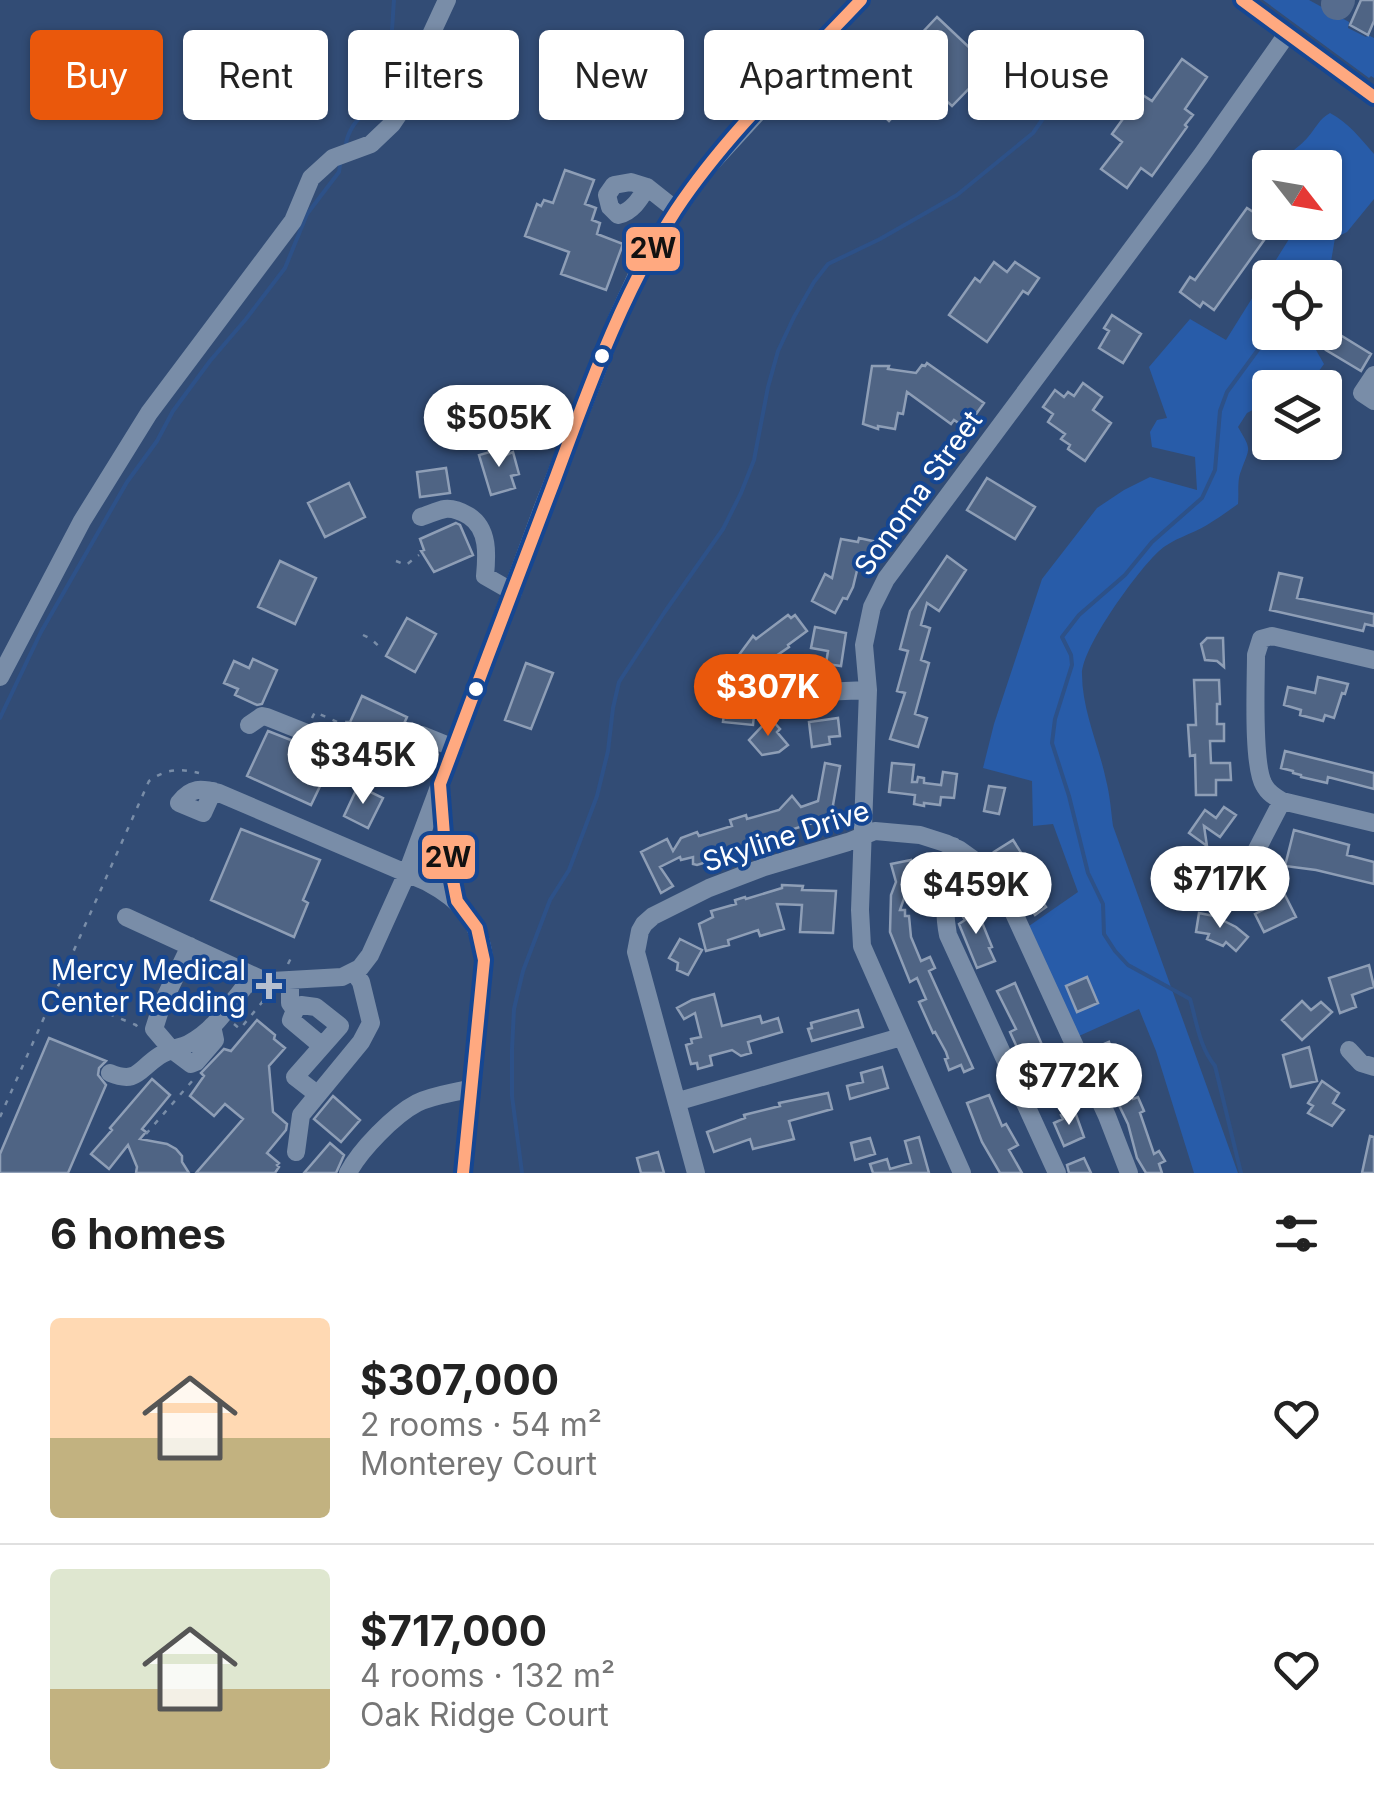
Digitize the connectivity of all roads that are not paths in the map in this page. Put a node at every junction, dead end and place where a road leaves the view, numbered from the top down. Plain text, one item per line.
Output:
1 (447, 0) edge
2 (861, 0) edge
3 (1242, 0) edge
4 (833, 30) edge
5 (1287, 34) junction
6 (1374, 96) edge
7 (751, 120) edge
8 (647, 187) dead end
9 (676, 210) junction
10 (1374, 375) edge
11 (1374, 400) edge
12 (421, 517) dead end
13 (513, 592) junction
14 (1374, 660) edge
15 (0, 677) edge
16 (868, 690) junction
17 (800, 693) dead end
18 (249, 725) dead end
19 (422, 735) dead end
20 (454, 748) junction
21 (350, 750) dead end
22 (440, 784) junction
23 (1282, 800) junction
24 (179, 803) dead end
25 (1374, 823) edge
26 (865, 835) junction
27 (952, 846) junction
28 (1251, 861) dead end
29 (407, 873) junction
30 (457, 901) junction
31 (126, 917) dead end
32 (190, 946) junction
33 (354, 972) junction
34 (288, 973) junction
35 (266, 981) junction
36 (295, 1010) junction
37 (901, 1038) junction
38 (322, 1046) junction
39 (171, 1050) junction
40 (1349, 1050) dead end
41 (1374, 1067) edge
42 (110, 1073) dead end
43 (472, 1088) junction
44 (317, 1094) junction
45 (679, 1101) junction
46 (296, 1152) dead end
47 (348, 1173) edge
48 (463, 1173) edge
49 (696, 1173) edge
50 (962, 1173) edge
51 (1057, 1173) edge
52 (1128, 1173) edge

1 - 15 street
2 - 4 street
3 - 5 street
5 - 6 street
5 - 16 street, Sonoma Street
7 - 9 street
8 - 9 street
9 - 13 street
10 - 11 street
12 - 13 street
13 - 20 street
14 - 23 street
16 - 17 street
16 - 26 street, Sonoma Street
18 - 21 street
19 - 20 street
20 - 22 street
22 - 29 street
22 - 30 street
23 - 25 street
23 - 28 street
24 - 29 street
26 - 27 street, Skyline Drive
26 - 37 street, Sonoma Street
26 - 45 street, Skyline Drive
27 - 51 street
27 - 52 street, Skyline Drive
29 - 30 street
29 - 33 street
30 - 43 street
31 - 32 street
32 - 35 street
32 - 39 street
33 - 34 street
33 - 44 street
34 - 35 street
34 - 36 street
35 - 39 street
36 - 38 street
36 - 38 street
37 - 45 street
37 - 50 street, Sonoma Street
38 - 44 street
39 - 42 street
40 - 41 street
43 - 47 street
43 - 48 street
44 - 46 street
45 - 49 street, Skyline Drive

